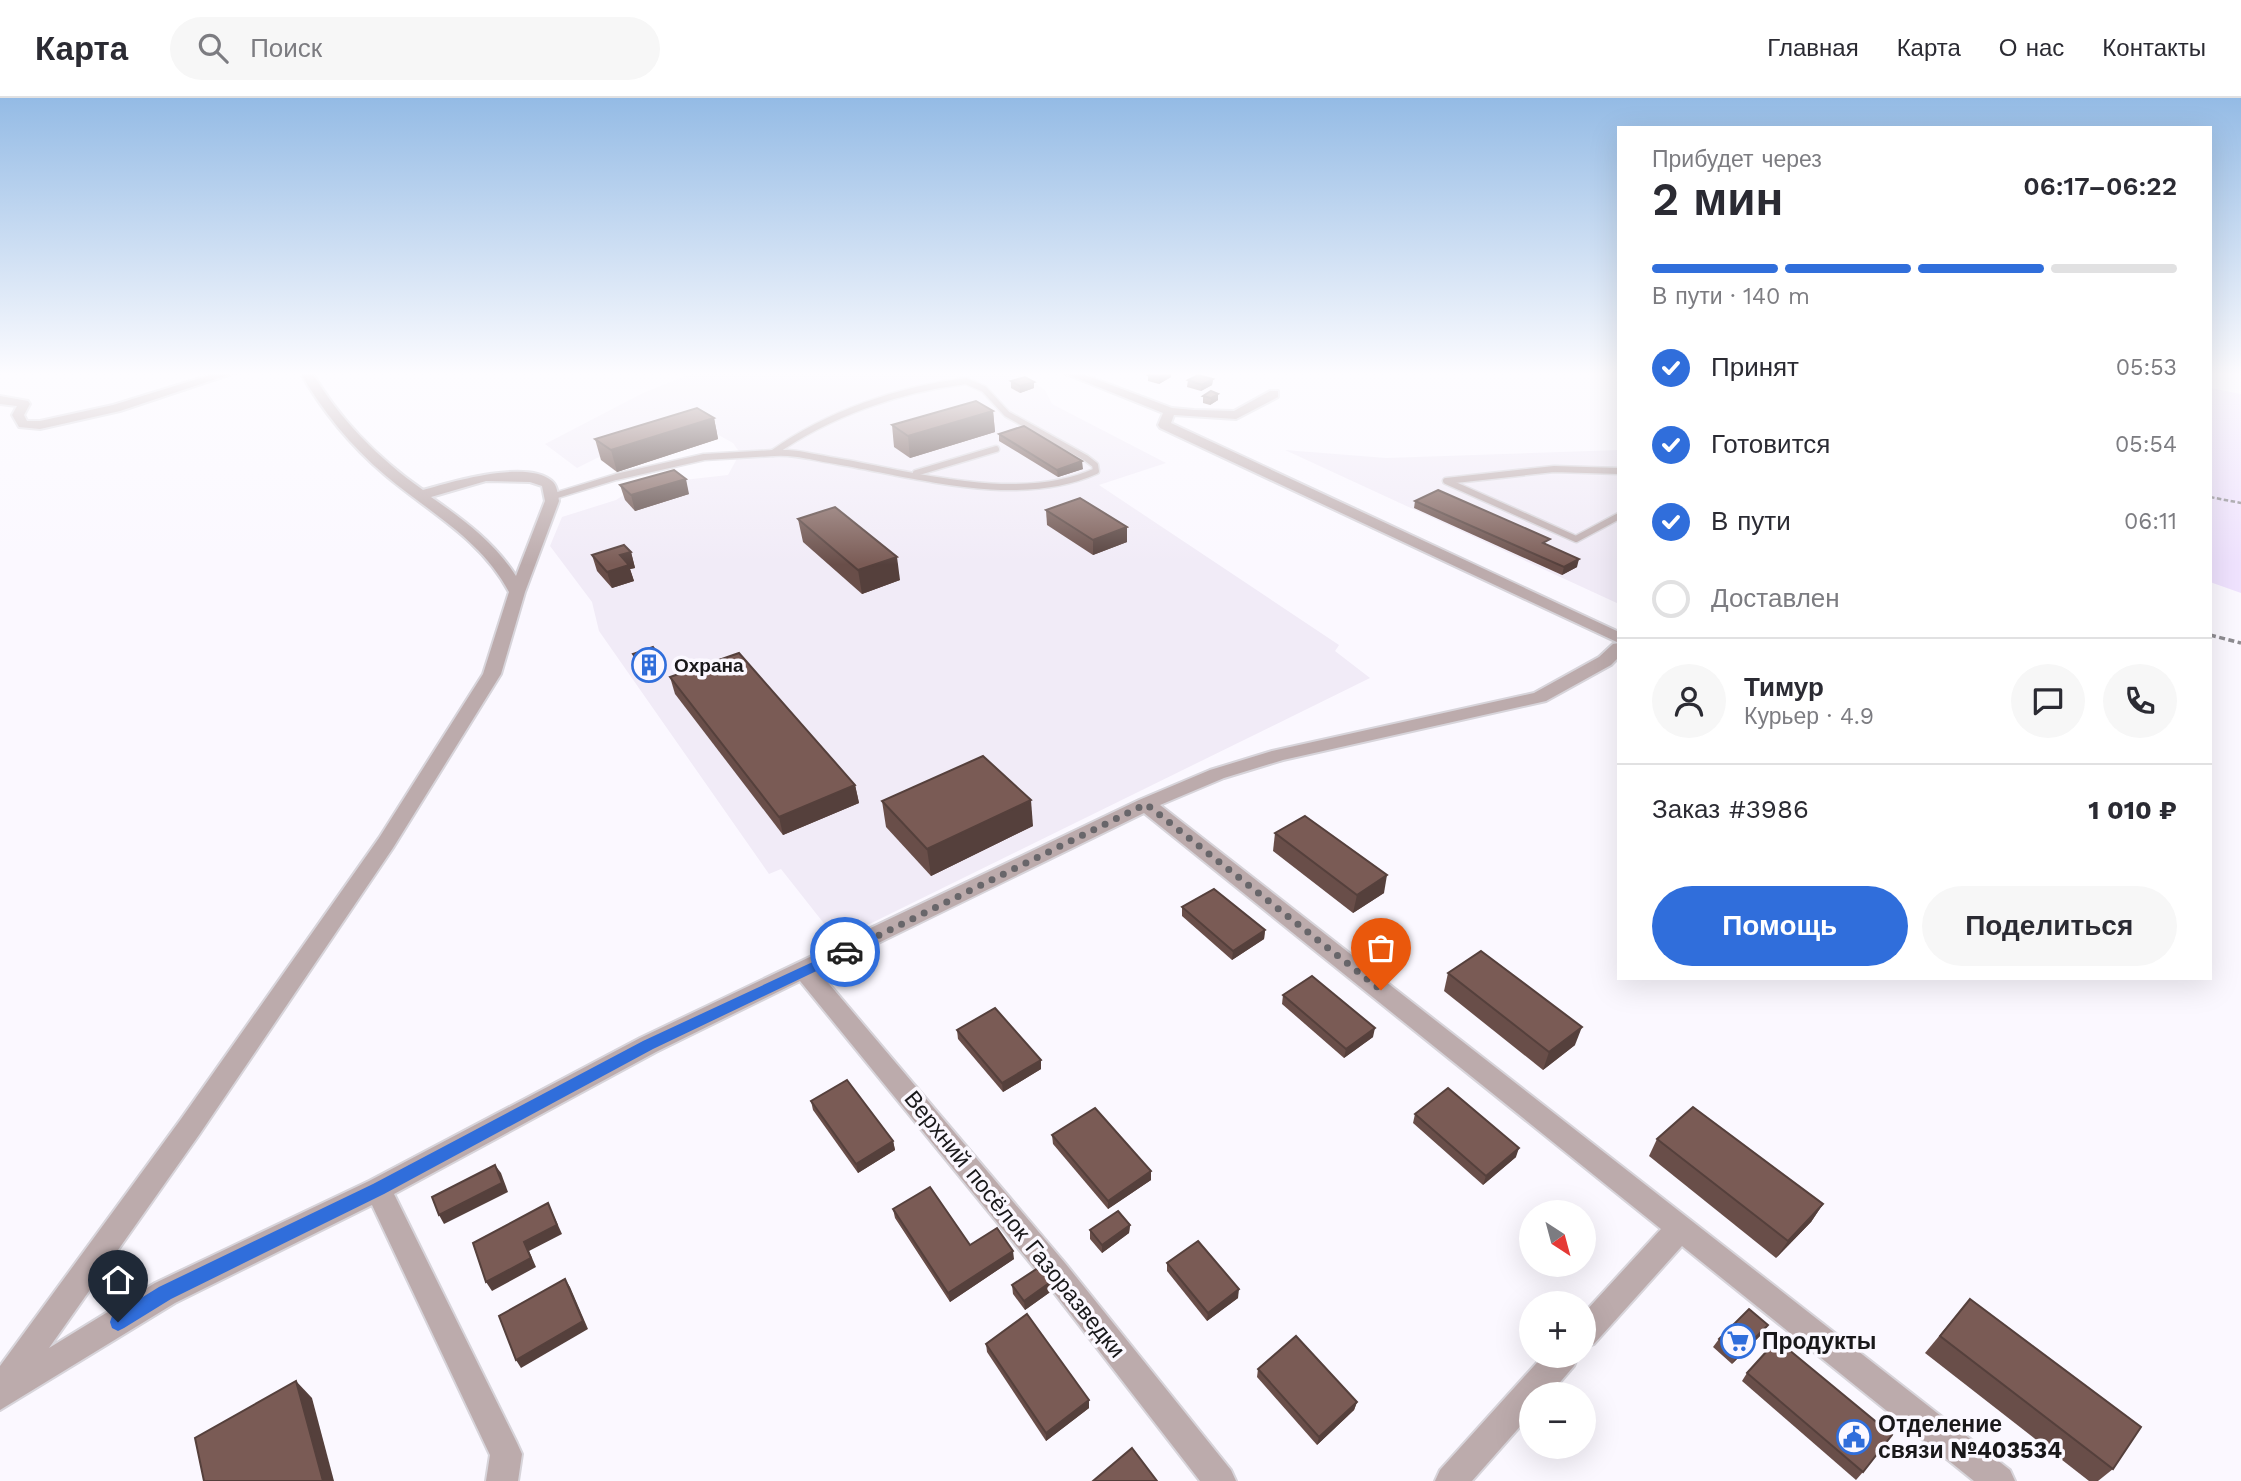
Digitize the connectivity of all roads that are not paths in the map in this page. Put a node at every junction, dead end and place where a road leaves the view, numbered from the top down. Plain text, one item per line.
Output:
1 (355, 437) edge
2 (796, 437) edge
3 (1047, 437) edge
4 (1189, 437) edge
5 (996, 449) dead end
6 (772, 453) junction
7 (1617, 471) edge
8 (914, 474) junction
9 (422, 495) junction
10 (551, 497) junction
11 (1617, 517) edge
12 (517, 592) junction
13 (1617, 637) edge
14 (1617, 650) edge
15 (1146, 804) junction
16 (805, 971) junction
17 (378, 1189) junction
18 (1681, 1227) junction
19 (1596, 1321) edge
20 (1552, 1368) edge
21 (0, 1393) edge
22 (502, 1481) edge
23 (1220, 1481) edge
24 (1451, 1481) edge
25 (1999, 1481) edge

1 - 9 street
2 - 6 lane
3 - 8 lane
4 - 13 street
5 - 8 lane
6 - 8 lane
6 - 10 lane
7 - 11 lane
9 - 10 street
9 - 12 street
10 - 12 street
12 - 21 street
14 - 15 street
15 - 16 street
15 - 18 street
16 - 17 street
16 - 23 street, Верхний посёлок Газоразведки
17 - 21 street
17 - 22 street
18 - 19 street
18 - 25 street
20 - 24 street

